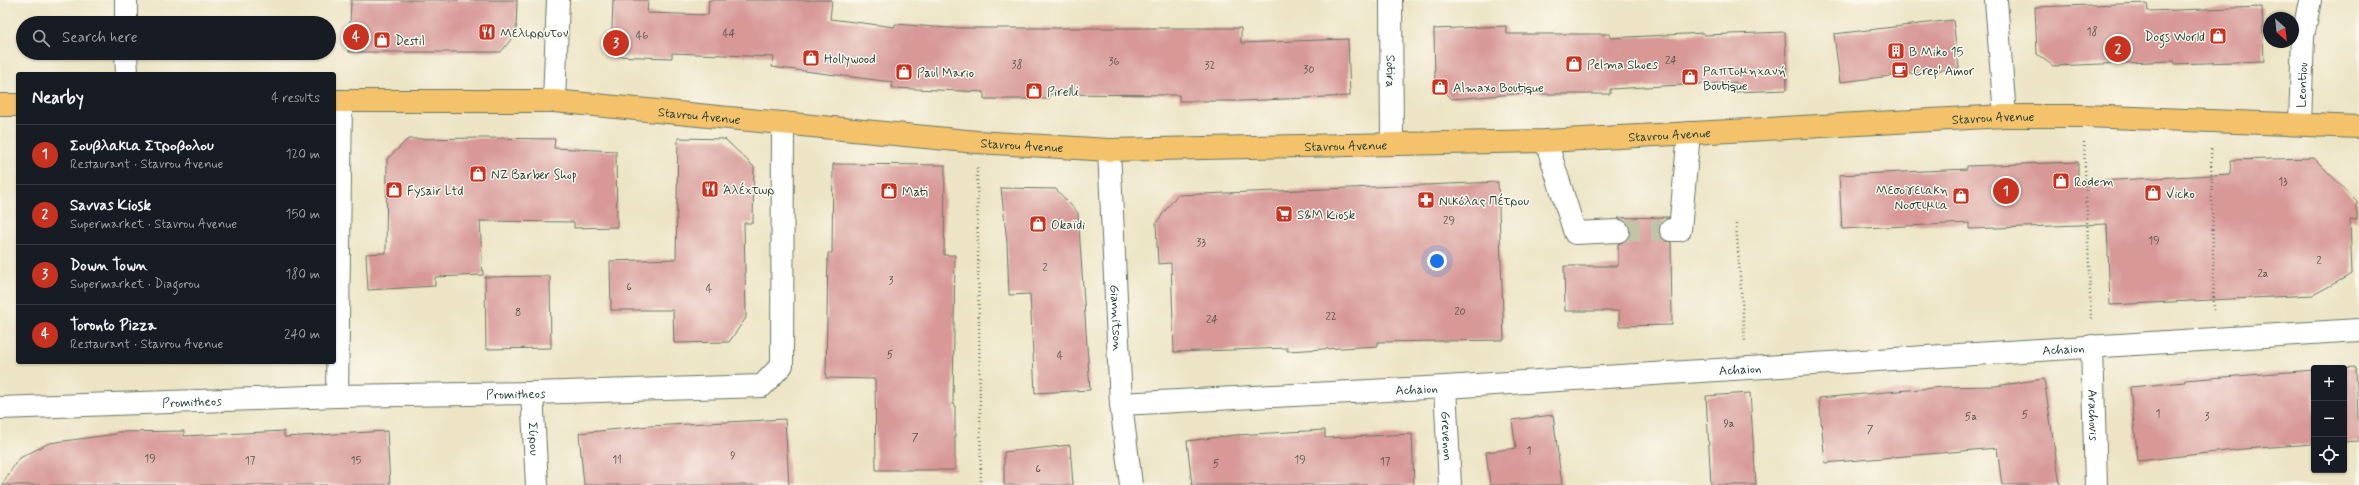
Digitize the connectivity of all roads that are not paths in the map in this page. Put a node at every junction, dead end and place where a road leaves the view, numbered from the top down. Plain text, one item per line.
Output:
1 (126, 0) edge
2 (558, 0) edge
3 (1391, 0) edge
4 (1996, 0) edge
5 (2310, 0) edge
6 (126, 16) edge
7 (126, 60) edge
8 (127, 72) edge
9 (337, 101) edge
10 (554, 101) junction
11 (0, 105) edge
12 (16, 105) edge
13 (2005, 116) junction
14 (784, 123) junction
15 (2300, 124) junction
16 (2359, 127) edge
17 (1689, 133) junction
18 (1546, 141) junction
19 (1392, 143) junction
20 (1108, 150) junction
21 (1671, 230) dead end
22 (1618, 231) tunnel mouth
23 (2359, 330) edge
24 (2092, 346) junction
25 (1445, 387) junction
26 (532, 394) junction
27 (337, 396) junction
28 (1121, 404) junction
29 (0, 408) edge
30 (537, 485) edge
31 (1130, 485) edge
32 (1450, 485) edge
33 (2096, 485) edge

1 - 6 street
2 - 10 street
3 - 19 street, Sotira
4 - 13 street
5 - 15 street, Leontiou
7 - 8 street
9 - 10 main road, Stavrou Avenue
9 - 27 street
10 - 14 main road, Stavrou Avenue
11 - 12 main road
13 - 15 main road, Stavrou Avenue
13 - 17 main road, Stavrou Avenue
14 - 20 main road, Stavrou Avenue
14 - 26 street, Promitheos
15 - 16 main road, Stavrou Avenue
17 - 18 main road, Stavrou Avenue
17 - 21 street
18 - 19 main road, Stavrou Avenue
18 - 22 street
19 - 20 main road, Stavrou Avenue
20 - 28 street, Giannitson
23 - 24 street, Achaion
24 - 25 street, Achaion
24 - 33 street, Arachovis
25 - 28 street, Achaion
25 - 32 street, Grevenon
26 - 27 street, Promitheos
26 - 30 street, Σύρου
27 - 29 street, Promitheos
28 - 31 street, Giannitson

